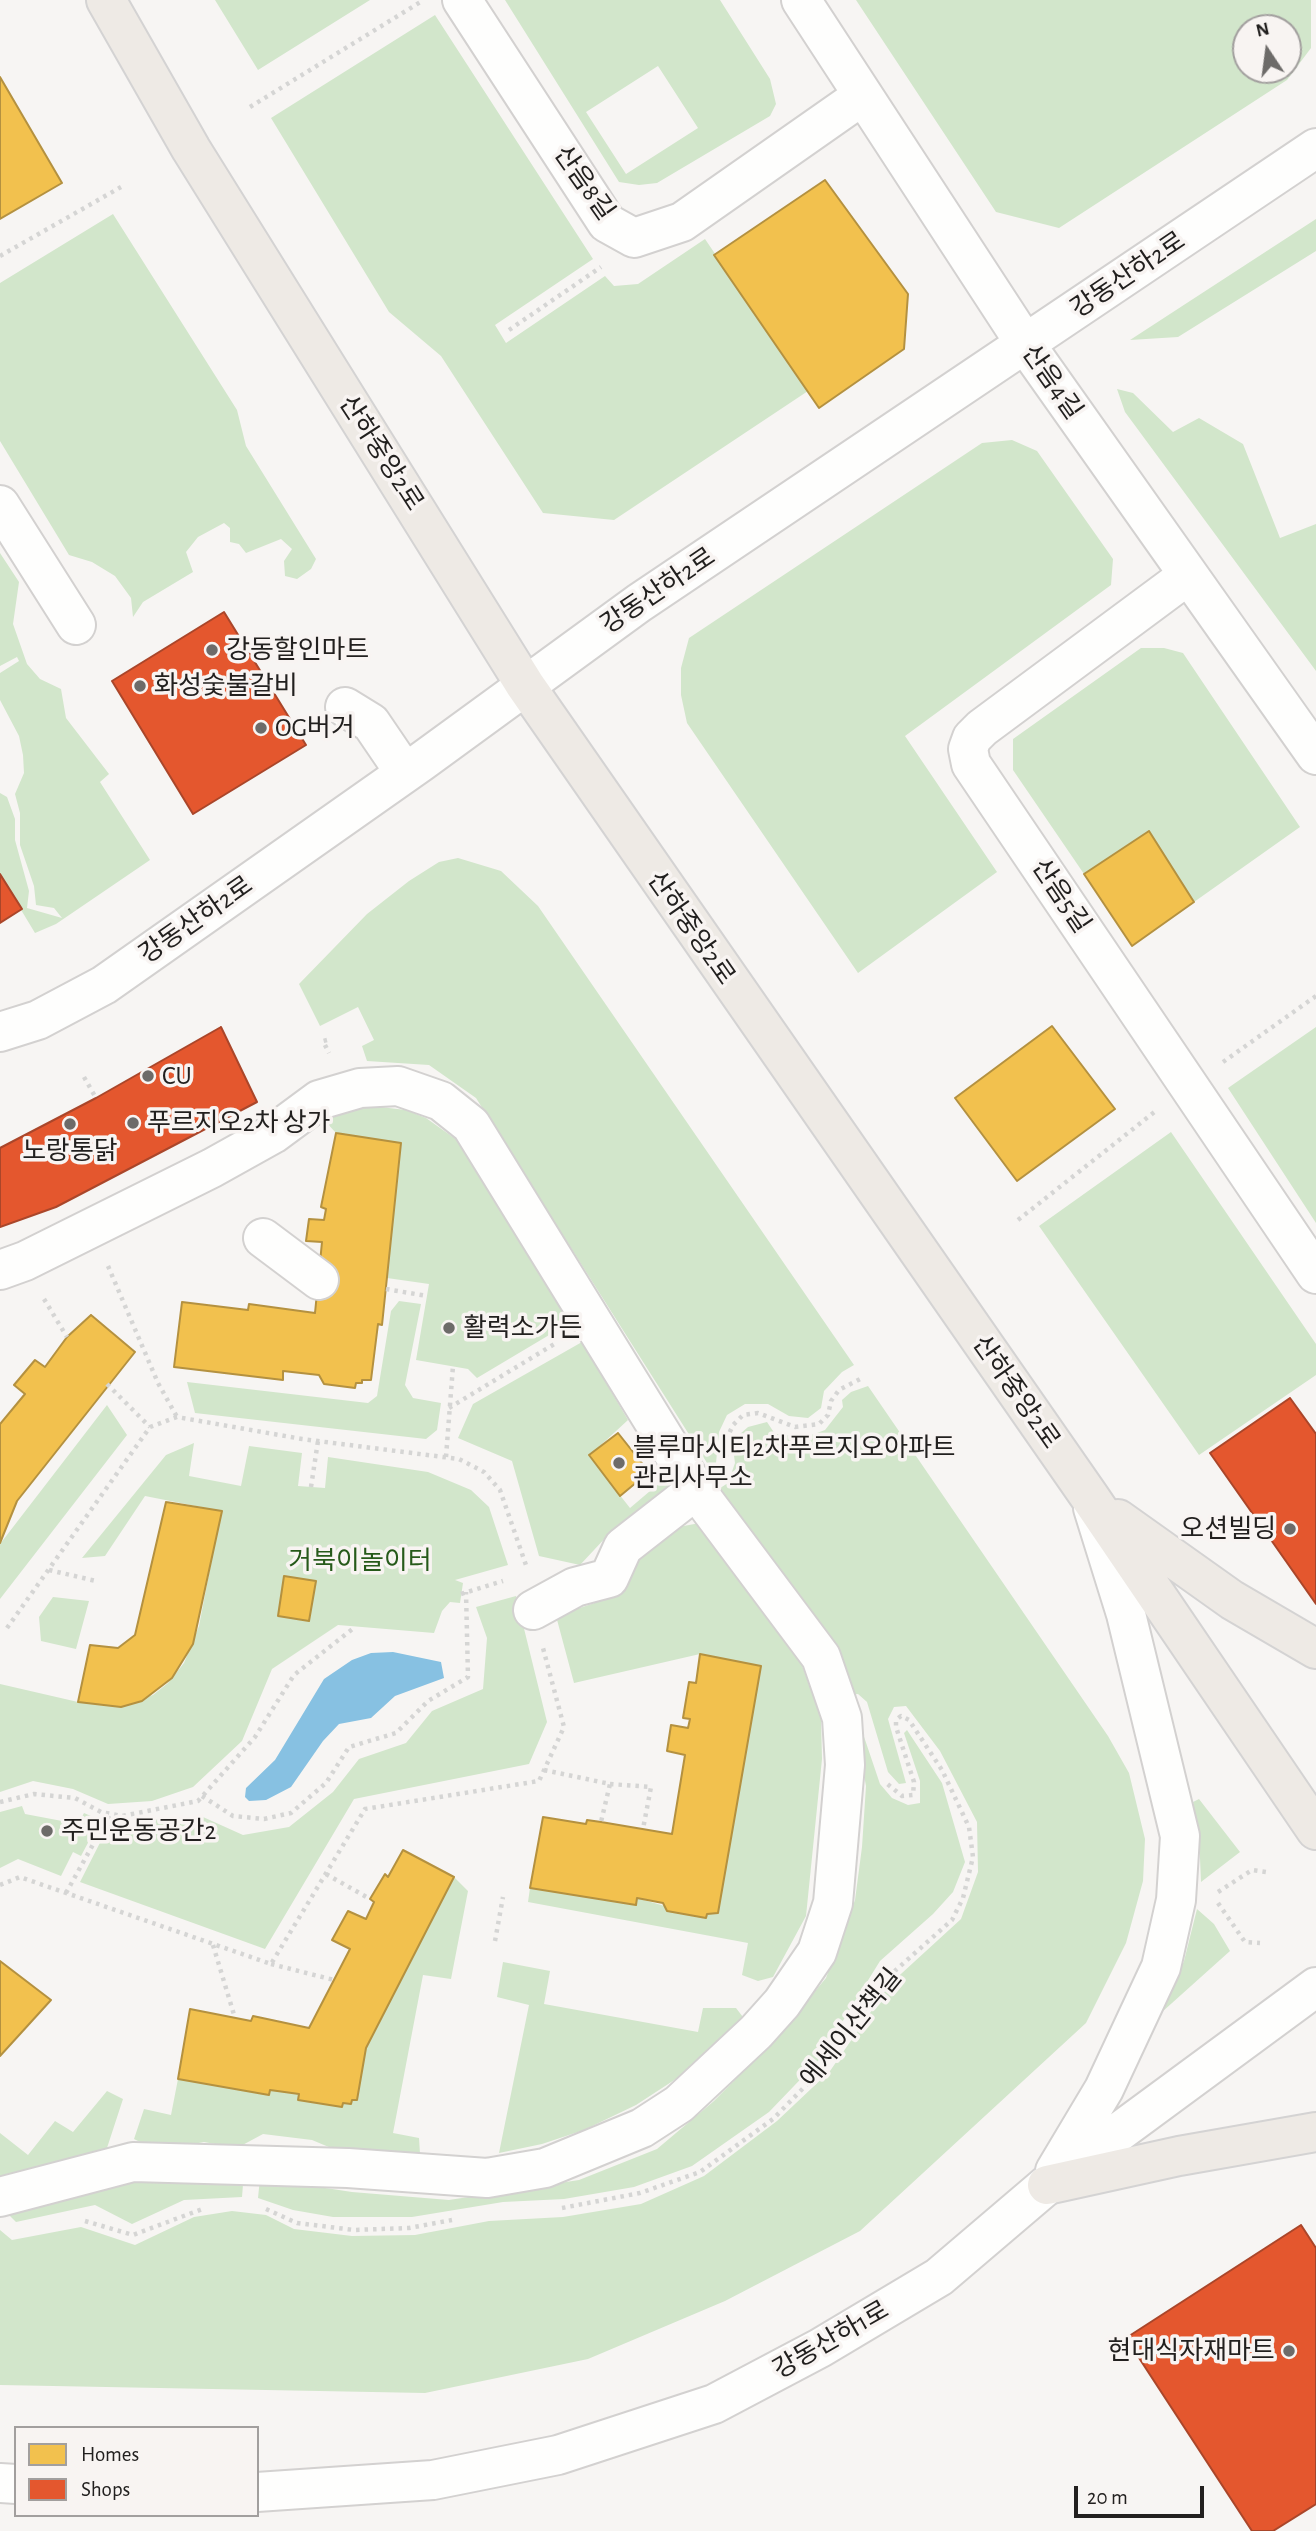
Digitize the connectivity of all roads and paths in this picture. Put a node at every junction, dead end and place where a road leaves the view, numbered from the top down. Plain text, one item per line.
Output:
1 (106, 0) edge
2 (423, 0) edge
3 (462, 0) edge
4 (801, 0) edge
5 (862, 96) junction
6 (250, 107) dead end
7 (1316, 148) edge
8 (121, 187) dead end
9 (0, 256) edge
10 (611, 260) dead end
11 (509, 330) dead end
12 (1026, 345) junction
13 (0, 505) edge
14 (1187, 576) junction
15 (76, 625) dead end
16 (525, 685) junction
17 (345, 707) dead end
18 (1316, 755) edge
19 (405, 773) junction
20 (1316, 996) edge
21 (0, 1032) edge
22 (1219, 1065) dead end
23 (84, 1077) dead end
24 (96, 1098) dead end
25 (1165, 1104) dead end
26 (1018, 1220) dead end
27 (263, 1238) dead end
28 (106, 1261) dead end
29 (0, 1270) edge
30 (1316, 1275) edge
31 (320, 1280) dead end
32 (386, 1289) dead end
33 (40, 1292) dead end
34 (427, 1296) dead end
35 (591, 1321) junction
36 (67, 1337) dead end
37 (453, 1366) dead end
38 (862, 1378) dead end
39 (107, 1384) dead end
40 (449, 1408) junction
41 (177, 1417) junction
42 (150, 1427) junction
43 (318, 1441) junction
44 (446, 1457) junction
45 (311, 1487) dead end
46 (696, 1490) junction
47 (1089, 1496) junction
48 (50, 1570) junction
49 (529, 1573) junction
50 (96, 1581) dead end
51 (533, 1611) junction
52 (355, 1627) dead end
53 (7, 1628) dead end
54 (1316, 1649) edge
55 (544, 1770) junction
56 (880, 1775) dead end
57 (610, 1784) junction
58 (202, 1796) junction
59 (0, 1802) edge
60 (110, 1814) junction
61 (601, 1822) dead end
62 (643, 1829) dead end
63 (1316, 1830) edge
64 (1265, 1872) dead end
65 (327, 1874) junction
66 (0, 1885) edge
67 (66, 1893) junction
68 (503, 1897) dead end
69 (370, 1899) dead end
70 (495, 1941) dead end
71 (1260, 1943) dead end
72 (213, 1944) junction
73 (271, 1964) junction
74 (334, 1980) dead end
75 (1316, 1987) edge
76 (235, 2018) dead end
77 (1316, 2132) edge
78 (1047, 2185) junction
79 (0, 2197) edge
80 (207, 2208) dead end
81 (257, 2208) dead end
82 (551, 2209) dead end
83 (462, 2218) dead end
84 (78, 2221) dead end
85 (259, 2491) edge

1 - 16 main road, 산하중앙2로
2 - 6 path
3 - 5 street, 산음8길
4 - 5 street, 산음4길
5 - 12 street, 산음4길
7 - 12 street, 강동산하2로
8 - 9 path
10 - 11 path
12 - 14 street, 산음4길
12 - 16 street, 강동산하2로
13 - 15 street
14 - 18 street, 산음4길
14 - 30 street, 산음5길
16 - 19 street, 강동산하2로
16 - 47 main road, 산하중앙2로
17 - 19 street
19 - 21 street, 강동산하2로
20 - 22 path
23 - 24 path
25 - 26 path
27 - 31 street
28 - 41 path
29 - 35 street
32 - 34 path
33 - 36 path
35 - 40 path
35 - 46 street
37 - 40 path
38 - 46 path
39 - 42 path
40 - 44 path
41 - 42 path
41 - 43 path
42 - 48 path
43 - 44 path
43 - 45 path
44 - 49 path
46 - 51 street
46 - 79 street
47 - 54 main road
47 - 63 main road, 산하중앙2로
47 - 78 street
48 - 50 path
48 - 53 path
49 - 51 path
49 - 58 path
51 - 55 path
52 - 58 path
55 - 57 path
55 - 65 path
56 - 82 path, 에세이산책길
57 - 61 path
57 - 62 path
58 - 60 path
59 - 60 path
60 - 67 path
64 - 71 path
65 - 69 path
65 - 73 path
66 - 67 path
67 - 72 path
68 - 70 path
72 - 73 path
72 - 76 path
73 - 74 path
75 - 78 street, 강동산하1로
77 - 78 main road
78 - 85 street, 강동산하1로
80 - 84 path
81 - 83 path

